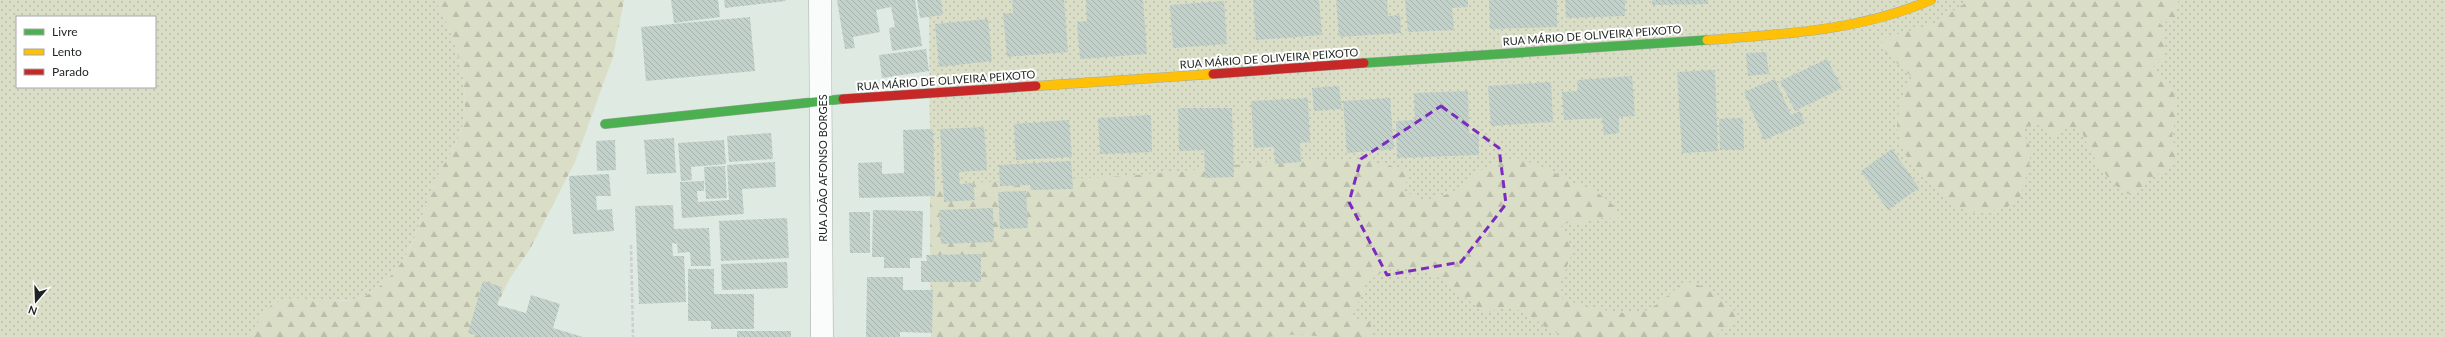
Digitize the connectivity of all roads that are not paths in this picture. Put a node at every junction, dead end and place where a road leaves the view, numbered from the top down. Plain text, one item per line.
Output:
1 (820, 0) edge
2 (1931, 0) edge
3 (821, 101) junction
4 (605, 124) dead end
5 (822, 337) edge

1 - 3 street, RUA JOÃO AFONSO BORGES
2 - 3 street, RUA MÁRIO DE OLIVEIRA PEIXOTO
3 - 4 street, RUA MÁRIO DE OLIVEIRA PEIXOTO
3 - 5 street, RUA JOÃO AFONSO BORGES

